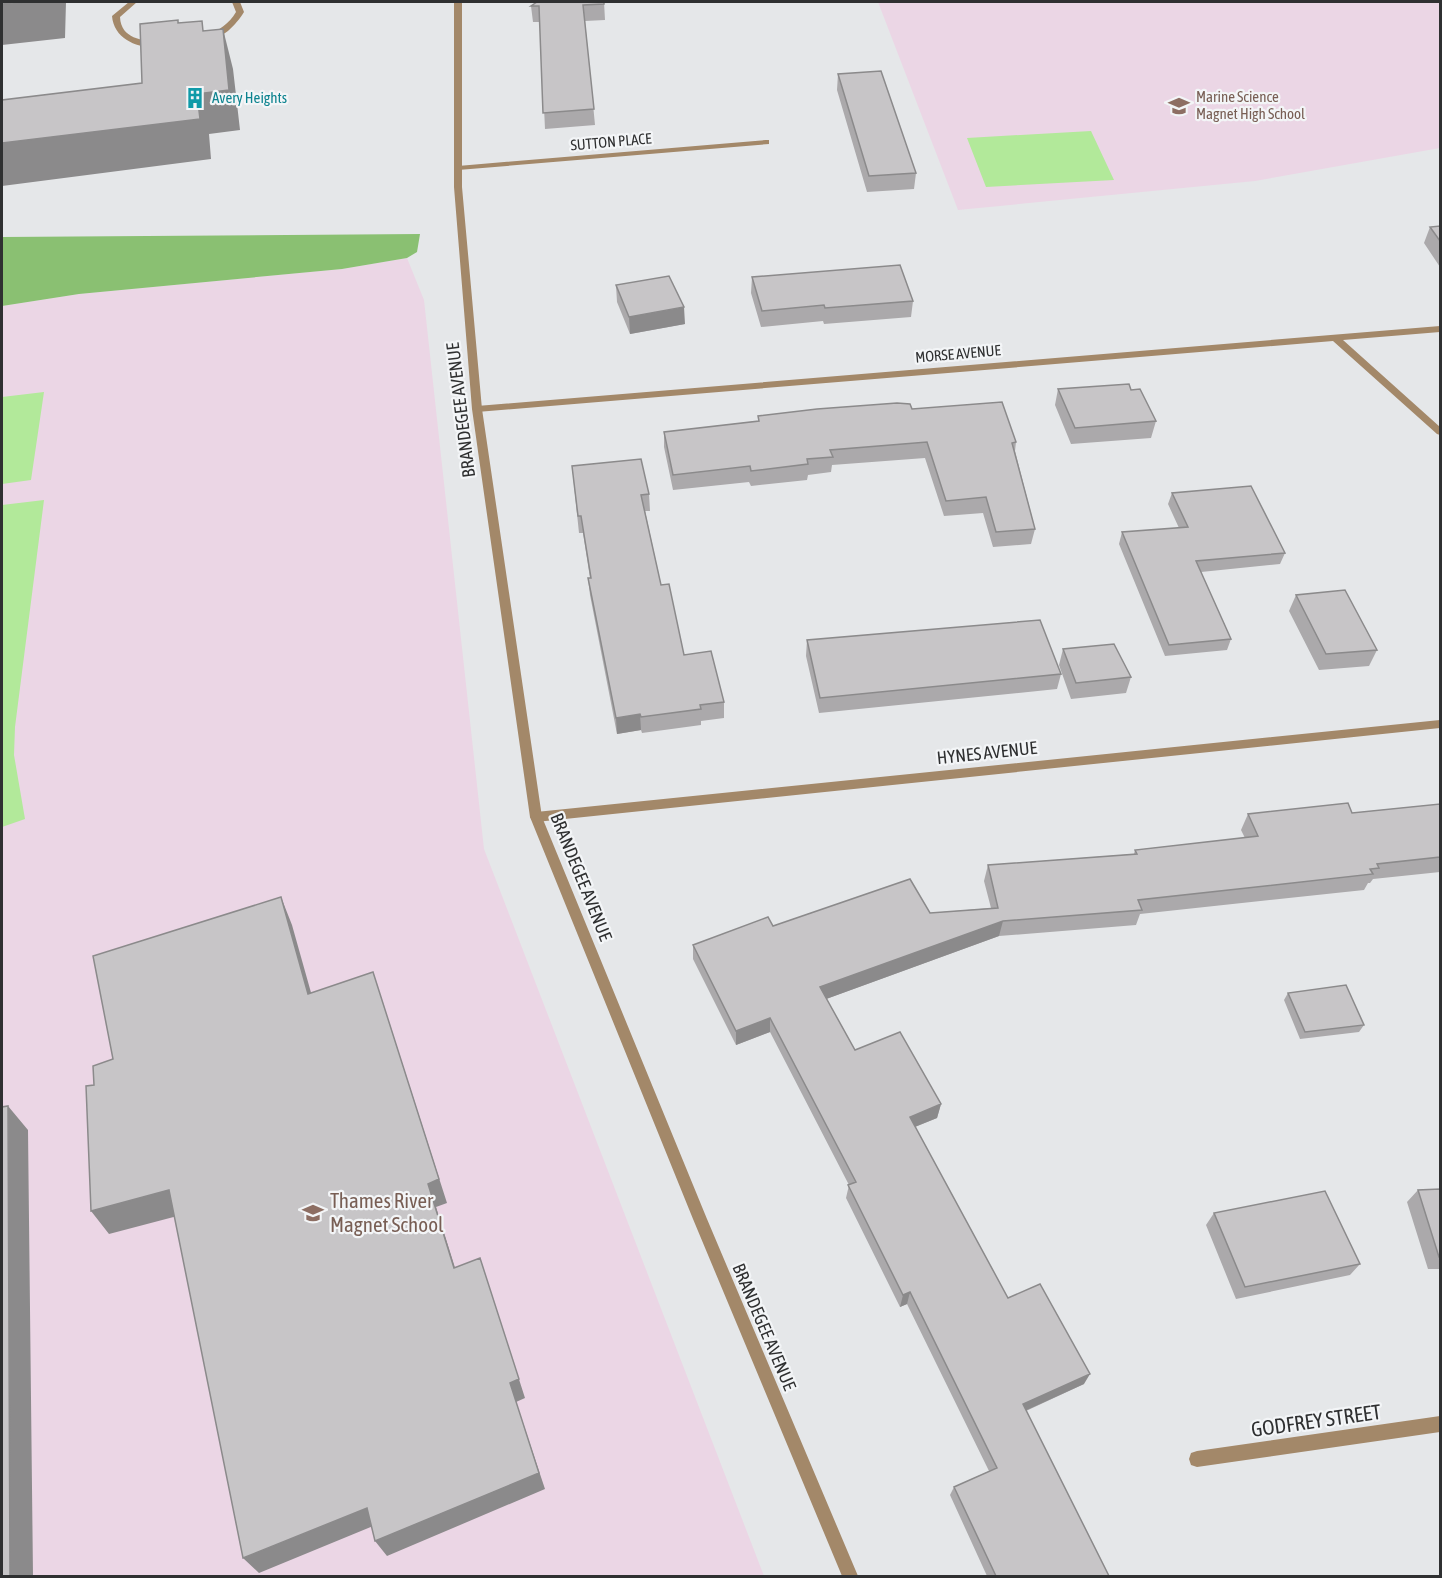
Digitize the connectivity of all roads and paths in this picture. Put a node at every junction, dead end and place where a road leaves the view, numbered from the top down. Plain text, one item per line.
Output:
1 (133, 2) edge
2 (236, 2) edge
3 (458, 2) edge
4 (198, 41) edge
5 (168, 45) edge
6 (766, 142) dead end
7 (458, 168) junction
8 (1440, 329) edge
9 (1335, 338) junction
10 (477, 409) junction
11 (1440, 432) edge
12 (1440, 724) edge
13 (537, 817) junction
14 (1440, 1424) edge
15 (1197, 1459) dead end
16 (849, 1576) edge

1 - 5 street
2 - 4 street
3 - 7 street, BRANDEGEE AVENUE
6 - 7 street, SUTTON PLACE
7 - 10 street, BRANDEGEE AVENUE
8 - 9 street, MORSE AVENUE
9 - 10 street, MORSE AVENUE
9 - 11 street
10 - 13 street, BRANDEGEE AVENUE
12 - 13 street, HYNES AVENUE
13 - 16 street, BRANDEGEE AVENUE
14 - 15 street, GODFREY STREET

